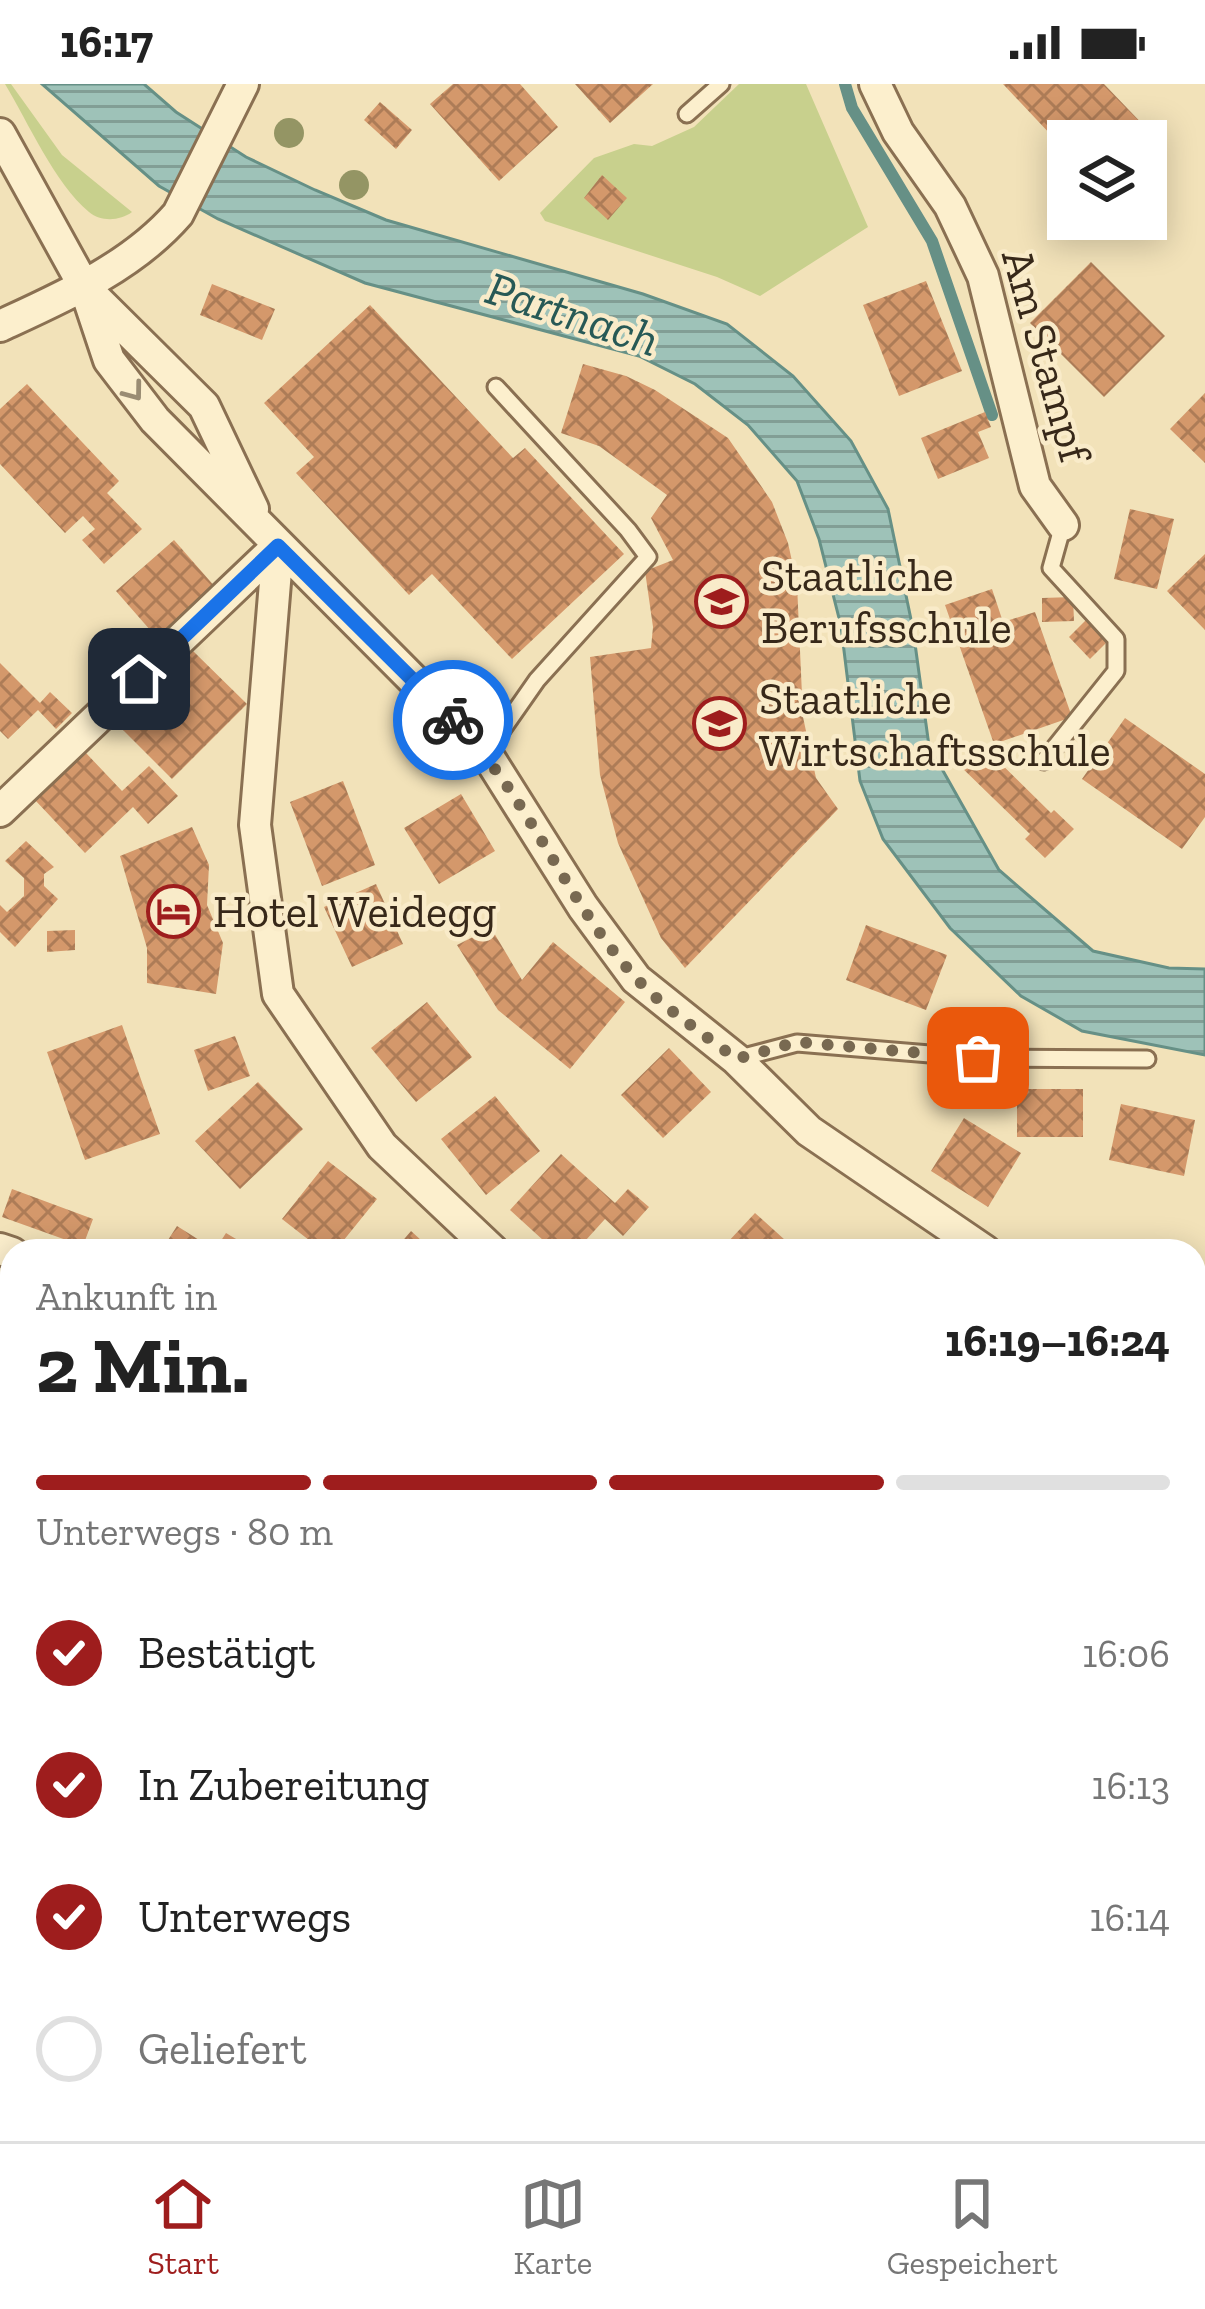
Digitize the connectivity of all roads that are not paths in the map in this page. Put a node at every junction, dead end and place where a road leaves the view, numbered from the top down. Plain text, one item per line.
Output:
1 (243, 84) edge
2 (722, 84) edge
3 (875, 84) edge
4 (687, 114) dead end
5 (0, 134) edge
6 (85, 287) junction
7 (0, 326) edge
8 (496, 387) dead end
9 (1063, 525) joint
10 (270, 539) junction
11 (486, 753) junction
12 (1044, 761) dead end
13 (0, 811) edge
14 (736, 1059) junction
15 (1147, 1059) dead end
16 (480, 1239) edge
17 (967, 1239) edge

1 - 6 street
2 - 4 lane
3 - 9 street, Am Stampf
5 - 6 street
6 - 7 street
6 - 10 street
6 -> 10 street
8 - 11 lane
9 - 12 lane
10 - 11 street
10 - 13 street
10 - 16 street
11 - 14 street
14 - 15 lane
14 - 17 street

